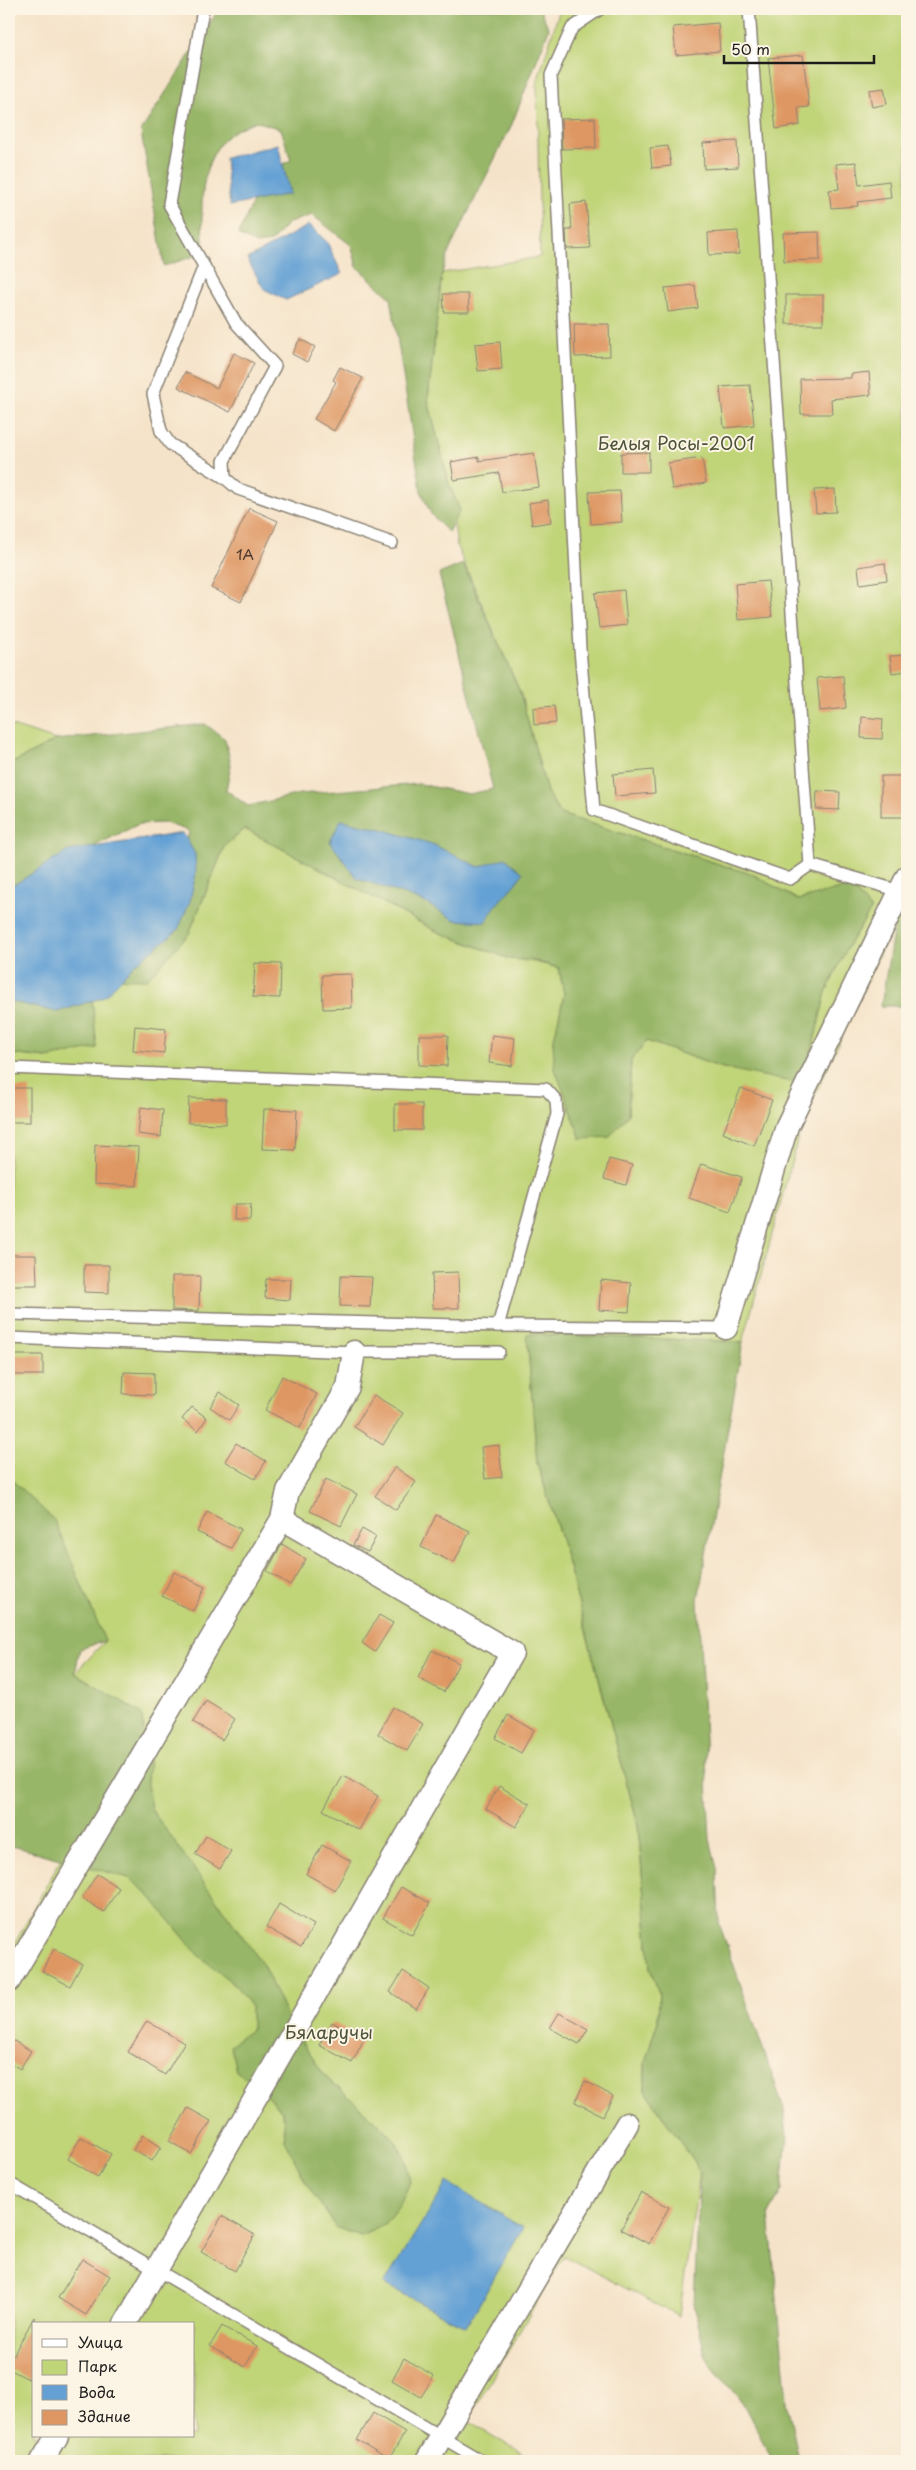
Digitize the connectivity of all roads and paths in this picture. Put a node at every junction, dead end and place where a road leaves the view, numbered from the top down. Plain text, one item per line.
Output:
1 (203, 9) edge
2 (600, 9) edge
3 (749, 9) edge
4 (204, 266) junction
5 (225, 478) junction
6 (392, 543) dead end
7 (810, 865) junction
8 (904, 884) edge
9 (9, 1068) edge
10 (9, 1314) edge
11 (498, 1326) junction
12 (726, 1328) joint
13 (9, 1338) edge
14 (354, 1352) junction
15 (499, 1352) dead end
16 (282, 1519) junction
17 (9, 1981) edge
18 (627, 2124) dead end
19 (9, 2183) edge
20 (158, 2269) junction
21 (126, 2322) edge
22 (56, 2438) edge
23 (441, 2438) junction
24 (42, 2461) edge
25 (427, 2461) edge
26 (482, 2461) edge

1 - 4 lane
2 - 7 lane
3 - 7 lane
4 - 5 lane
4 - 5 lane
5 - 6 lane
7 - 8 lane
8 - 12 street
9 - 11 lane
10 - 11 lane
11 - 12 lane
13 - 14 lane
14 - 15 lane
14 - 16 street
16 - 17 street
16 - 20 street
18 - 23 street
19 - 20 lane
20 - 21 street
20 - 23 lane
22 - 24 street
23 - 25 street
23 - 26 lane

